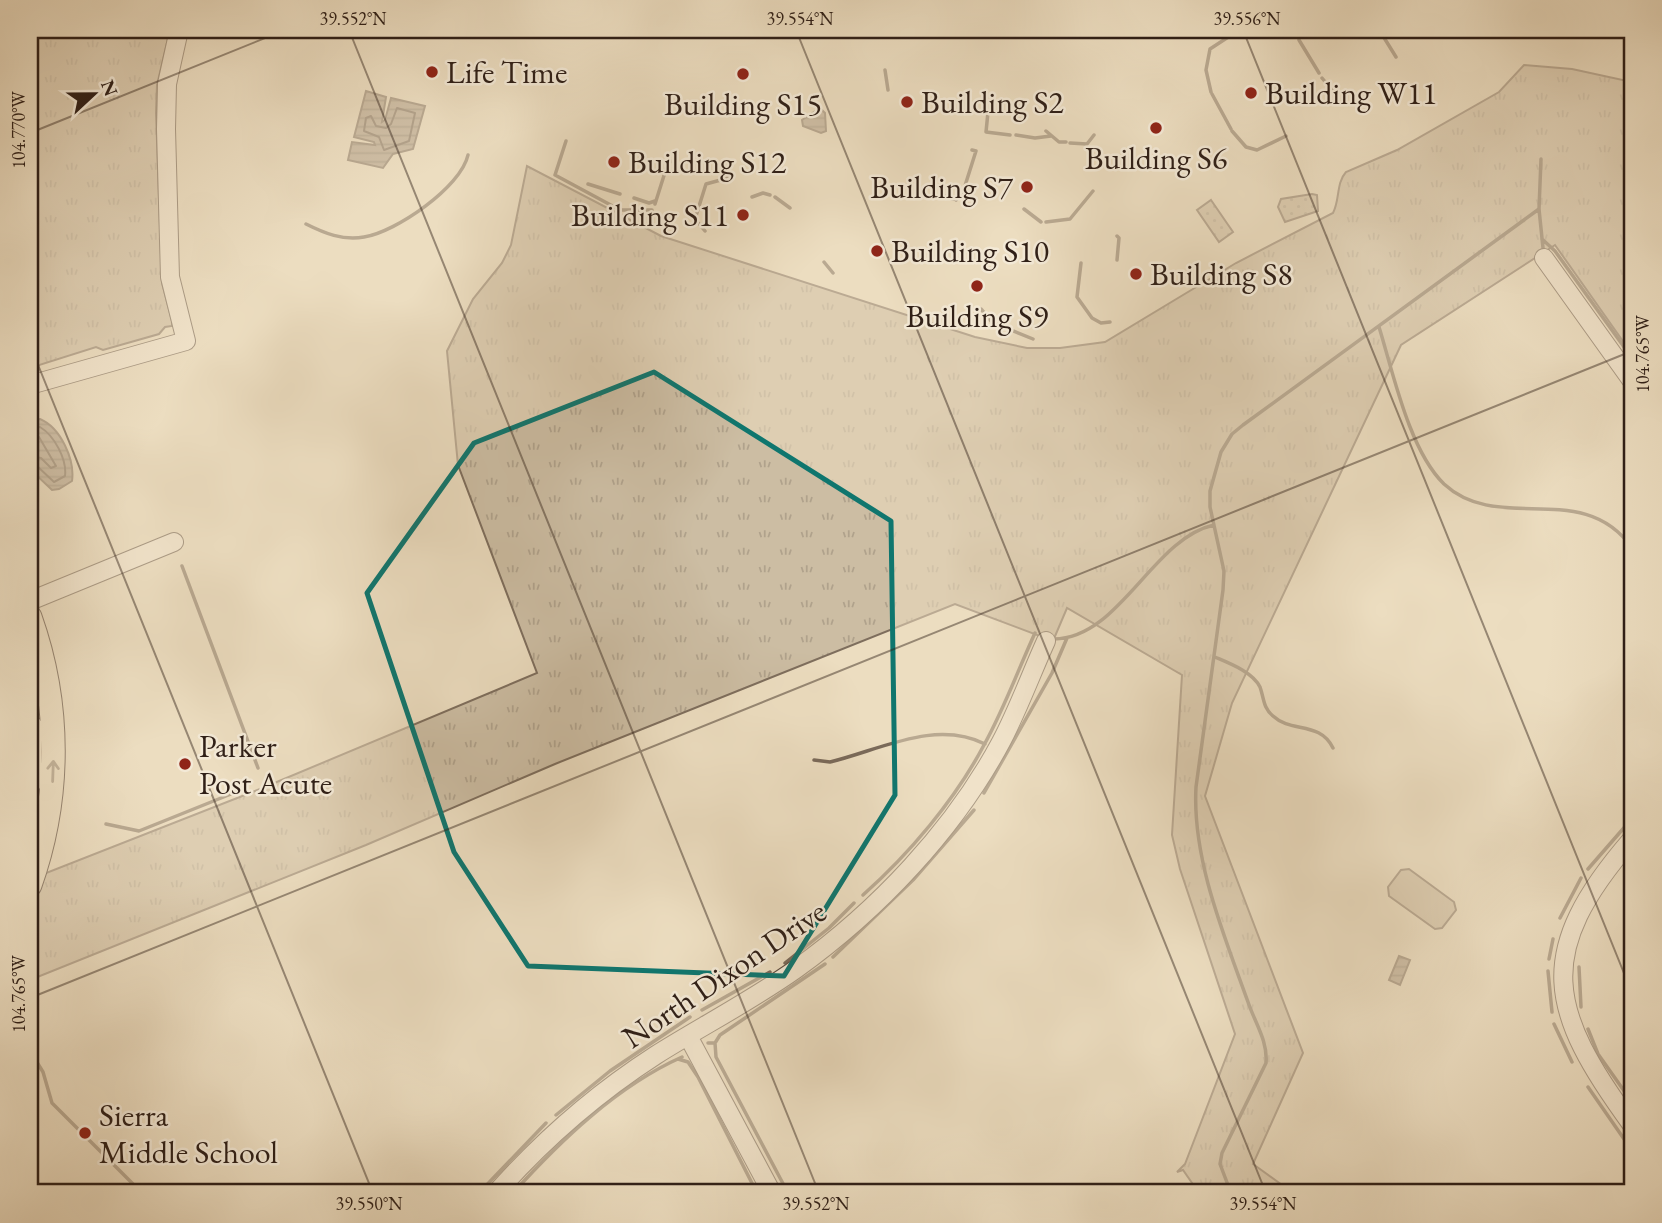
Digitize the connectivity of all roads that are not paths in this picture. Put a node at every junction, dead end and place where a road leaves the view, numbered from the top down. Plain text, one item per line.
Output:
1 (179, 30) edge
2 (1544, 258) dead end
3 (1632, 381) edge
4 (30, 385) edge
5 (174, 542) dead end
6 (30, 601) edge
7 (30, 617) edge
8 (1046, 641) dead end
9 (30, 726) edge
10 (30, 782) edge
11 (1632, 839) edge
12 (30, 885) edge
13 (688, 1035) junction
14 (1632, 1125) edge
15 (496, 1193) edge
16 (772, 1193) edge

1 - 4 street
2 - 3 street
5 - 6 street
12 -> 7 main road
8 - 13 street, North Dixon Drive
9 - 10 main road
11 - 14 street
13 - 15 street, North Dixon Drive
13 - 16 street

